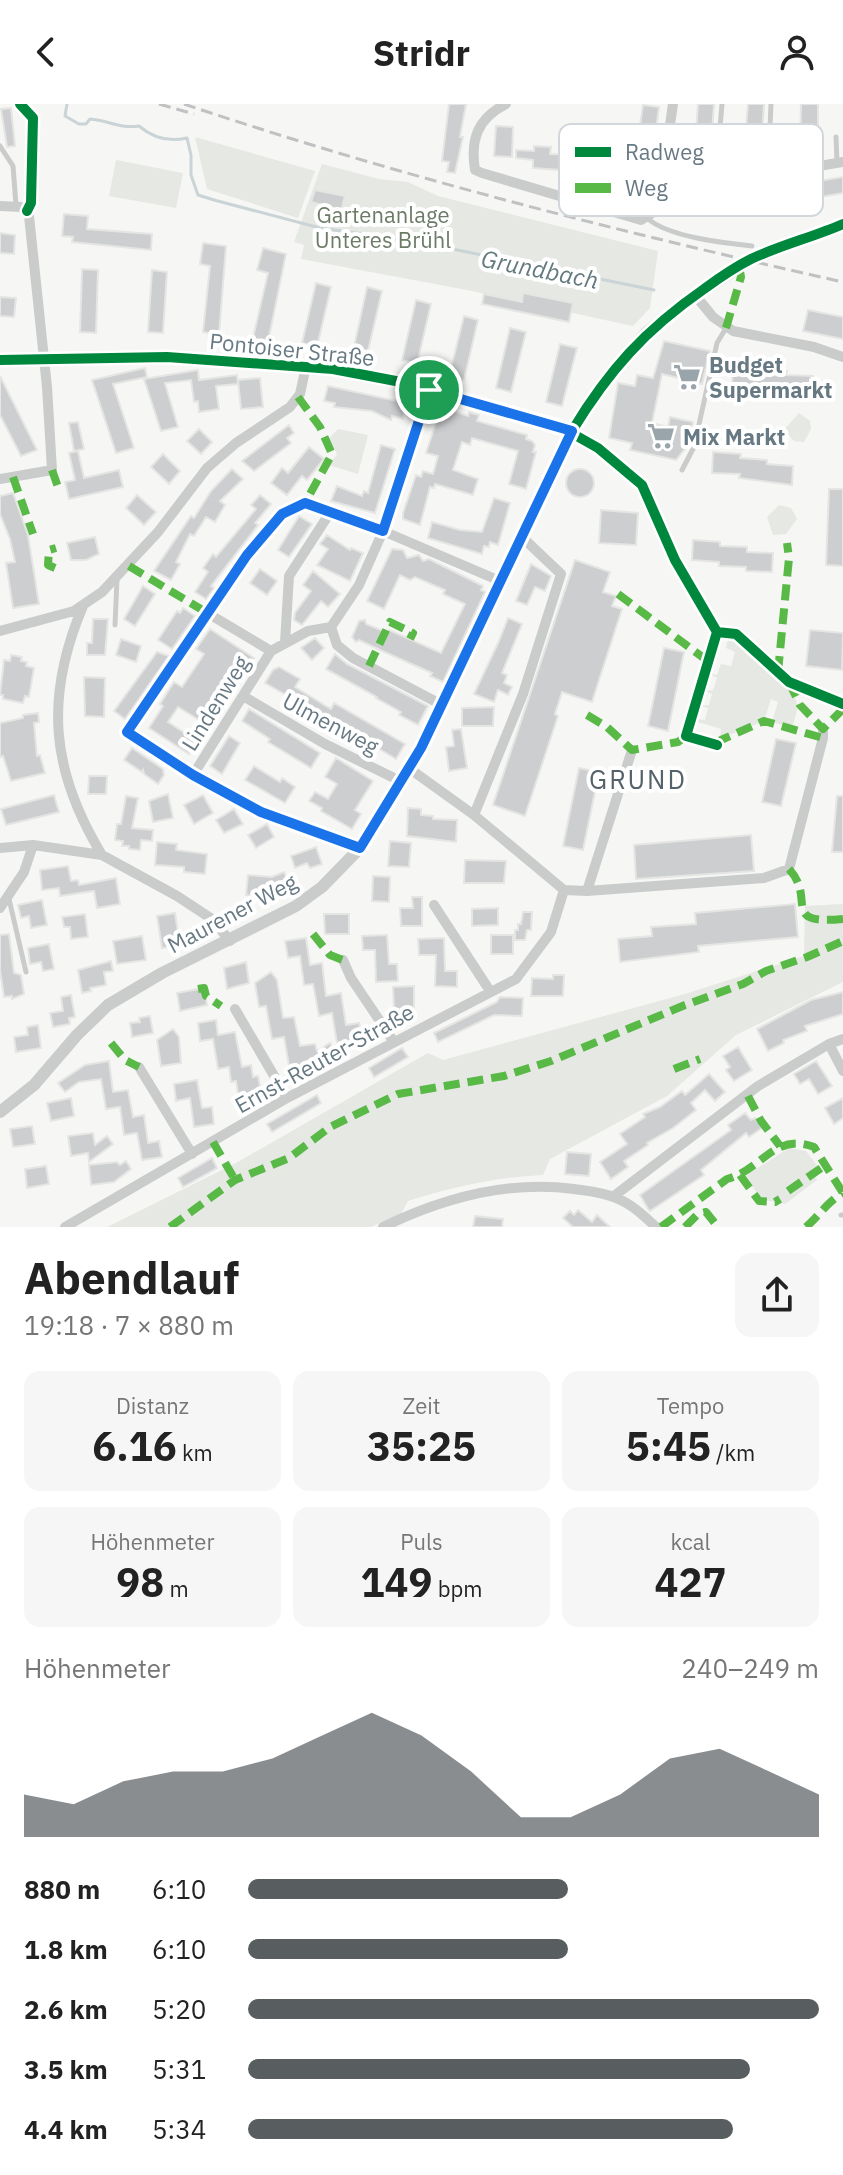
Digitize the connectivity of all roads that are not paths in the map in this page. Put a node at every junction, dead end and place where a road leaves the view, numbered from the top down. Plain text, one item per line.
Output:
1 (506, 104) edge
2 (673, 104) edge
3 (722, 104) edge
4 (771, 104) edge
5 (488, 108) edge
6 (670, 124) edge
7 (720, 124) edge
8 (770, 124) edge
9 (836, 137) dead end
10 (0, 146) edge
11 (840, 162) edge
12 (559, 196) edge
13 (0, 206) edge
14 (16, 206) junction
15 (624, 216) edge
16 (647, 218) joint
17 (843, 224) edge
18 (752, 246) dead end
19 (695, 295) junction
20 (726, 328) junction
21 (45, 357) junction
22 (843, 357) edge
23 (0, 360) edge
24 (306, 366) junction
25 (429, 390) junction
26 (572, 431) junction
27 (682, 470) dead end
28 (0, 479) edge
29 (331, 511) junction
30 (383, 531) junction
31 (522, 537) junction
32 (118, 574) junction
33 (500, 581) junction
34 (83, 606) junction
35 (209, 614) junction
36 (115, 625) dead end
37 (331, 627) junction
38 (0, 631) edge
39 (285, 642) junction
40 (271, 651) junction
41 (243, 696) junction
42 (442, 705) junction
43 (823, 729) dead end
44 (717, 745) dead end
45 (632, 750) dead end
46 (410, 769) junction
47 (193, 775) junction
48 (402, 782) junction
49 (474, 815) junction
50 (33, 845) junction
51 (0, 848) edge
52 (360, 848) junction
53 (102, 855) junction
54 (564, 890) junction
55 (587, 891) junction
56 (8, 898) junction
57 (434, 905) dead end
58 (0, 908) edge
59 (230, 941) junction
60 (343, 960) dead end
61 (26, 972) dead end
62 (490, 991) junction
63 (235, 1009) dead end
64 (843, 1039) edge
65 (394, 1042) junction
66 (829, 1044) junction
67 (139, 1067) dead end
68 (843, 1071) edge
69 (287, 1098) junction
70 (0, 1112) edge
71 (192, 1154) junction
72 (614, 1196) junction
73 (653, 1226) edge
74 (65, 1227) edge
75 (383, 1227) edge

1 - 5 street
2 - 6 street
3 - 7 lane
4 - 8 lane
5 - 12 street
9 - 11 lane
10 - 14 lane
13 - 14 street
14 - 21 street
15 - 16 street
16 - 18 lane
17 - 19 street, Maurener Weg
19 - 20 street
19 - 26 street, Maurener Weg
20 - 22 street
20 - 27 lane
21 - 23 street, Pontoiser Straße
21 - 24 street, Pontoiser Straße
21 - 28 street
24 - 25 street, Pontoiser Straße
24 - 32 street
25 - 26 street, Pontoiser Straße
25 - 30 street
26 - 31 street, Maurener Weg
26 - 44 street, Pontoiser Straße
29 - 30 street
29 - 35 street
29 - 39 street
30 - 33 street
30 - 37 street
31 - 33 street, Maurener Weg
31 - 49 street
32 - 34 street
32 - 36 lane
33 - 42 street, Maurener Weg
34 - 38 street
34 - 53 street
35 - 40 street, Lindenweg
35 - 47 street
37 - 39 street, Lindenweg
37 - 42 street
39 - 40 street, Lindenweg
40 - 41 street, Lindenweg
41 - 47 street, Lindenweg
41 - 48 street, Ulmenweg
42 - 46 street, Maurener Weg
43 - 55 street
45 - 55 street
46 - 48 street, Maurener Weg
46 - 49 street
47 - 52 street
48 - 52 street, Maurener Weg
49 - 54 street
50 - 51 street
50 - 53 street
50 - 56 street
52 - 59 street, Maurener Weg
53 - 59 street
54 - 55 street
54 - 62 street, Ernst-Reuter-Straße
56 - 58 street
56 - 61 lane
57 - 62 street
59 - 70 street, Maurener Weg
60 - 65 street
62 - 65 street, Ernst-Reuter-Straße
63 - 69 street
64 - 66 street
65 - 69 street, Ernst-Reuter-Straße
66 - 68 street
66 - 72 street
67 - 71 street
69 - 71 street, Ernst-Reuter-Straße
71 - 74 street, Ernst-Reuter-Straße
72 - 73 street
72 - 75 street

